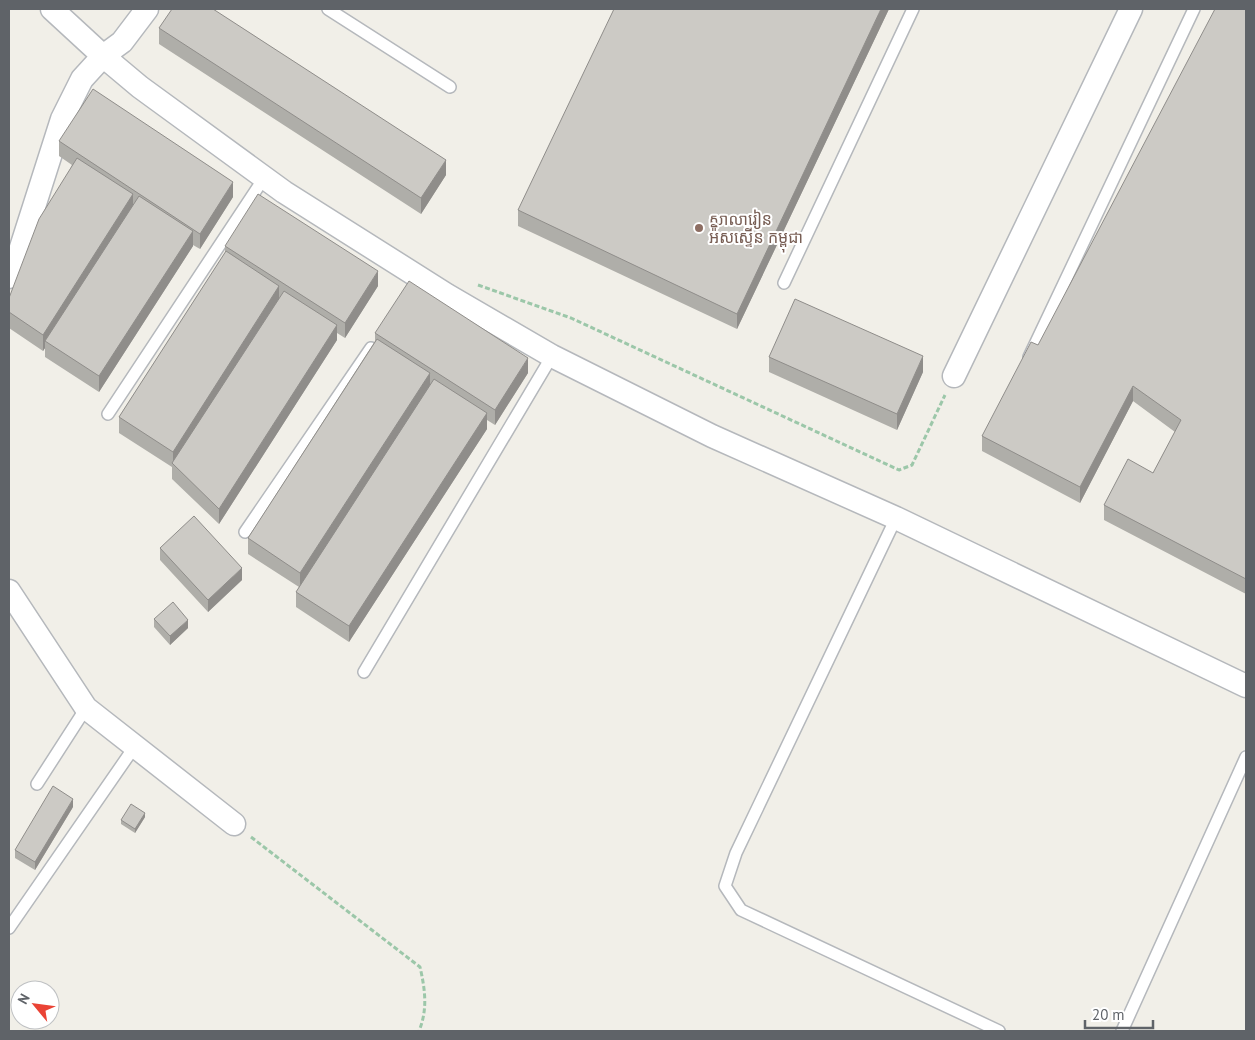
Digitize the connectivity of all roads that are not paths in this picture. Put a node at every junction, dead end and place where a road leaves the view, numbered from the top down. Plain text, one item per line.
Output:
1 (52, 9) edge
2 (148, 9) edge
3 (328, 9) edge
4 (913, 9) edge
5 (1130, 9) edge
6 (1194, 9) edge
7 (103, 56) junction
8 (450, 87) dead end
9 (264, 178) junction
10 (9, 277) edge
11 (784, 283) dead end
12 (377, 340) edge
13 (552, 356) junction
14 (1029, 358) edge
15 (954, 376) road end
16 (108, 414) dead end
17 (896, 518) junction
18 (245, 532) dead end
19 (9, 591) edge
20 (364, 672) dead end
21 (1246, 686) edge
22 (86, 708) junction
23 (135, 746) junction
24 (1246, 757) edge
25 (37, 784) dead end
26 (234, 824) road end
27 (9, 928) edge
28 (999, 1031) edge
29 (1122, 1031) edge

1 - 7 street
2 - 7 street
3 - 8 lane
4 - 11 lane
5 - 15 street
6 - 14 lane
7 - 9 street
7 - 10 street
9 - 13 street
9 - 16 lane
12 - 18 lane
13 - 17 street
13 - 20 lane
17 - 21 street
17 - 28 lane
19 - 22 street
22 - 23 street
22 - 25 lane
23 - 26 street
23 - 27 lane
24 - 29 lane

